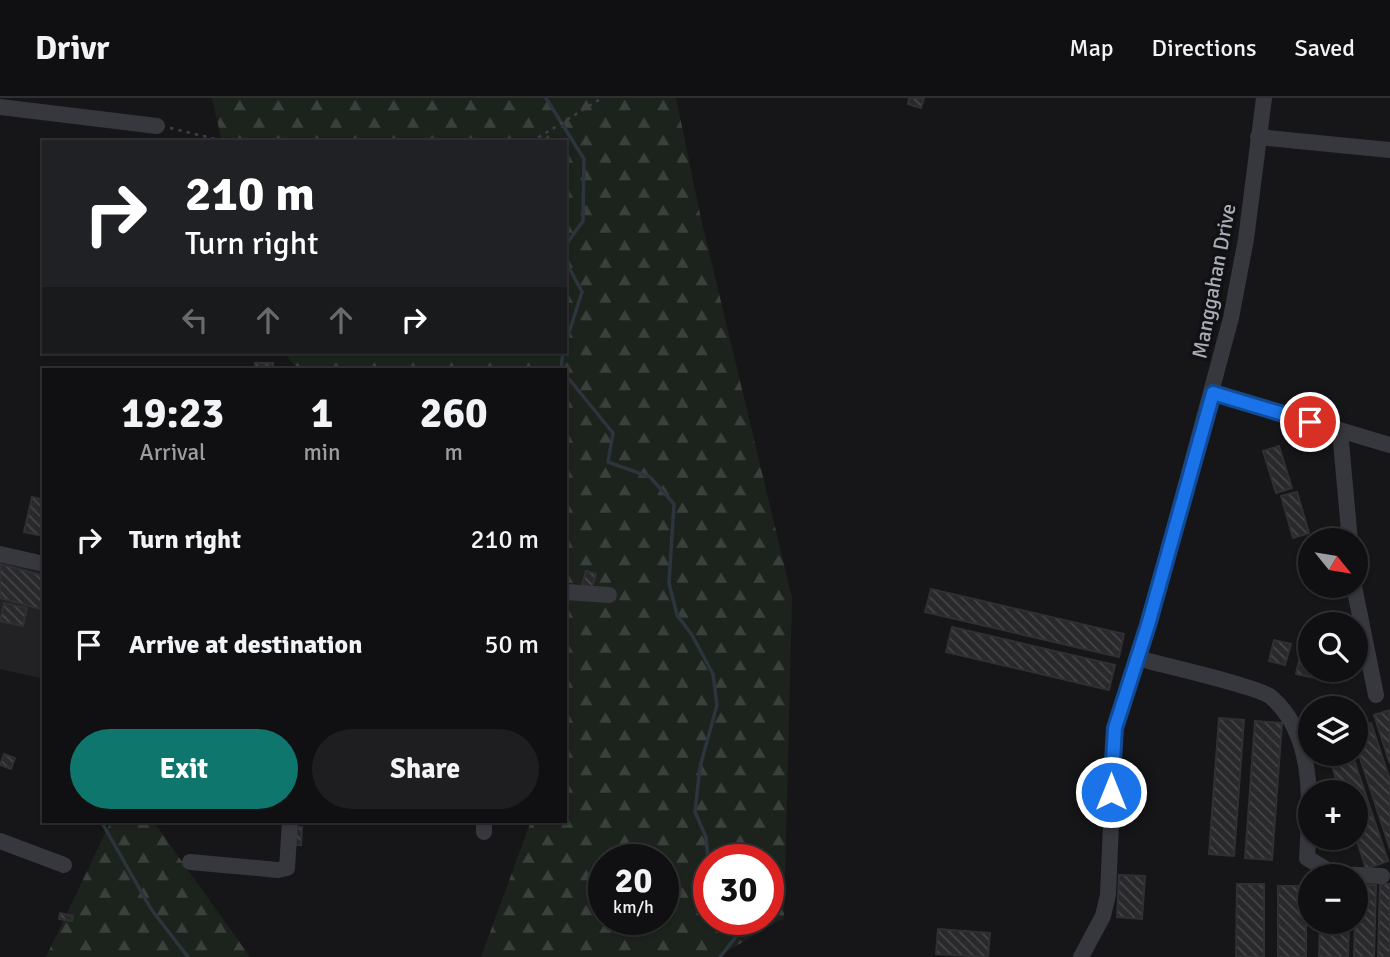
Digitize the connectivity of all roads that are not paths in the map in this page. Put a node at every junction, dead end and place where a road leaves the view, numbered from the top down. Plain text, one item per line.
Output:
1 (1264, 98) edge
2 (0, 107) edge
3 (157, 126) road end
4 (1258, 137) junction
5 (1390, 150) edge
6 (1213, 393) junction
7 (1340, 431) junction
8 (1390, 445) edge
9 (1348, 528) edge
10 (0, 554) edge
11 (42, 564) edge
12 (567, 592) edge
13 (609, 595) dead end
14 (1356, 598) edge
15 (1138, 659) junction
16 (1376, 695) dead end
17 (290, 823) edge
18 (0, 841) edge
19 (190, 862) dead end
20 (64, 865) dead end
21 (1382, 876) dead end
22 (1081, 957) edge

1 - 4 street, Manggahan Drive
2 - 3 street
4 - 5 street
4 - 6 street, Manggahan Drive
6 - 7 street
6 - 15 street, Manggahan Drive
7 - 8 street
7 - 9 street
10 - 11 street
12 - 13 street
14 - 16 street
15 - 21 street
15 - 22 street, Manggahan Drive
17 - 19 street
18 - 20 street

